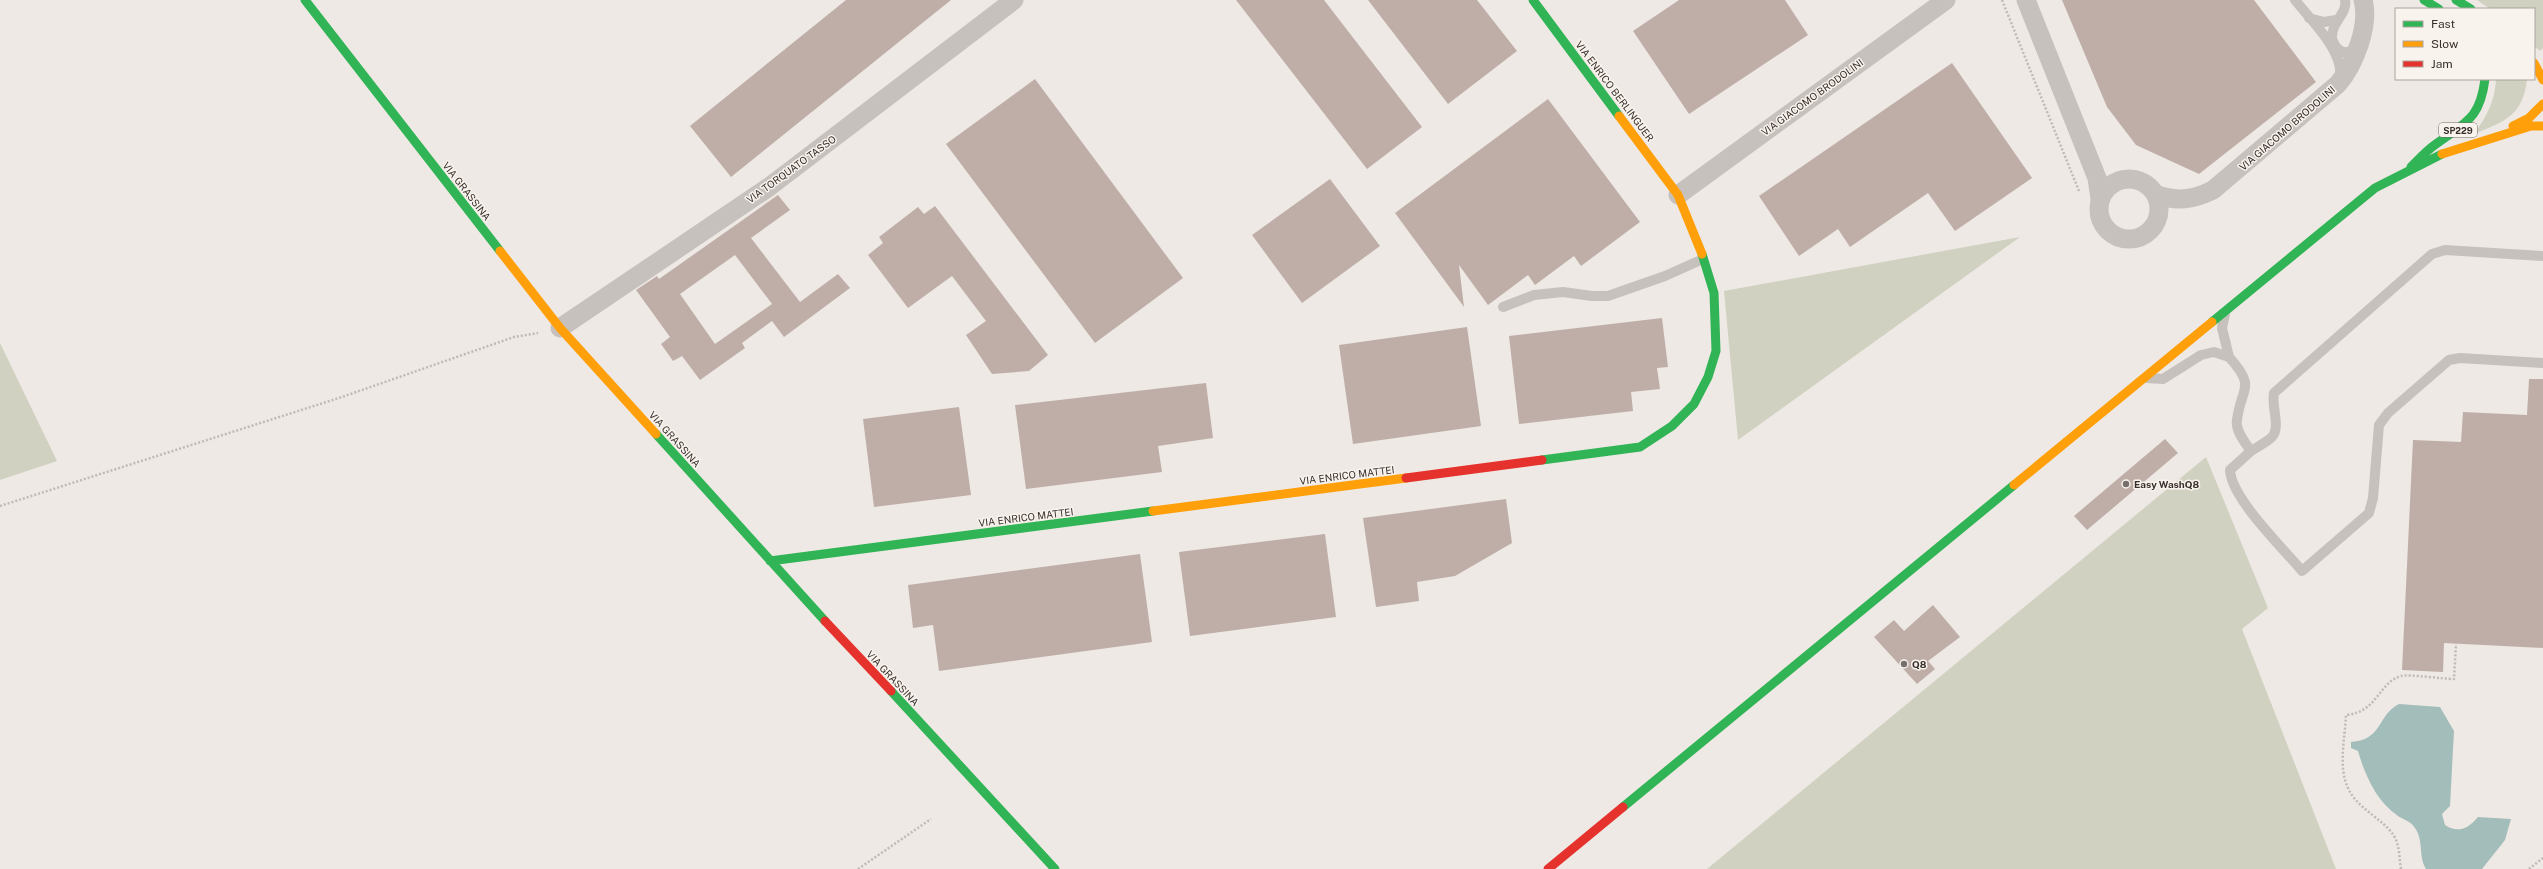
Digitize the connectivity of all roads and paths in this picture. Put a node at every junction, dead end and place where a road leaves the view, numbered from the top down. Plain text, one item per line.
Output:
1 (305, 0) edge
2 (1014, 0) edge
3 (1533, 0) edge
4 (1946, 0) edge
5 (2002, 0) edge
6 (2026, 0) edge
7 (2295, 0) edge
8 (2345, 0) edge
9 (2362, 0) edge
10 (2424, 0) edge
11 (2456, 0) edge
12 (2437, 8) edge
13 (2469, 8) edge
14 (2309, 18) junction
15 (2336, 20) junction
16 (2357, 44) junction
17 (2535, 65) edge
18 (2485, 80) edge
19 (2543, 80) edge
20 (2338, 84) junction
21 (2543, 104) edge
22 (2543, 126) edge
23 (2491, 138) junction
24 (2083, 142) junction
25 (2411, 167) junction
26 (2131, 179) junction
27 (2155, 194) junction
28 (1678, 195) junction
29 (2099, 204) junction
30 (2543, 256) edge
31 (1703, 259) junction
32 (1503, 307) dead end
33 (2226, 310) junction
34 (560, 328) junction
35 (2229, 357) junction
36 (2543, 363) edge
37 (2143, 378) junction
38 (2251, 451) junction
39 (0, 506) edge
40 (770, 561) junction
41 (2456, 644) dead end
42 (931, 819) dead end
43 (2543, 858) edge
44 (858, 869) edge
45 (1055, 869) edge
46 (1548, 869) edge
47 (2401, 869) edge
48 (2529, 869) edge

1 - 34 street, VIA GRASSINA
2 - 34 street, VIA TORQUATO TASSO
3 - 28 street, VIA ENRICO BERLINGUER
4 - 28 street, VIA GIACOMO BRODOLINI
5 - 29 path
6 - 24 street
7 - 14 lane
8 - 15 lane
9 - 16 street, VIA GIACOMO BRODOLINI
10 - 12 street
11 - 13 street
14 - 15 lane
14 - 20 lane
15 - 16 lane
16 - 20 street, VIA GIACOMO BRODOLINI
17 - 19 street
18 - 25 street, SP229
20 - 27 street, VIA GIACOMO BRODOLINI
21 - 23 street
22 - 23 street, SP229
23 - 25 street, SP229
24 - 26 street
24 - 29 street
25 - 33 street, SP229
26 - 27 street
26 - 29 street
27 - 29 street
28 - 31 street, VIA ENRICO MATTEI
30 - 38 lane
31 - 32 lane
31 - 40 street, VIA ENRICO MATTEI
33 - 35 lane
33 - 37 street, SP229
34 - 39 path
34 - 40 street, VIA GRASSINA
35 - 37 lane
35 - 38 lane
36 - 38 lane
37 - 46 street, SP229
40 - 45 street, VIA GRASSINA
41 - 47 path
42 - 44 path
43 - 48 path

